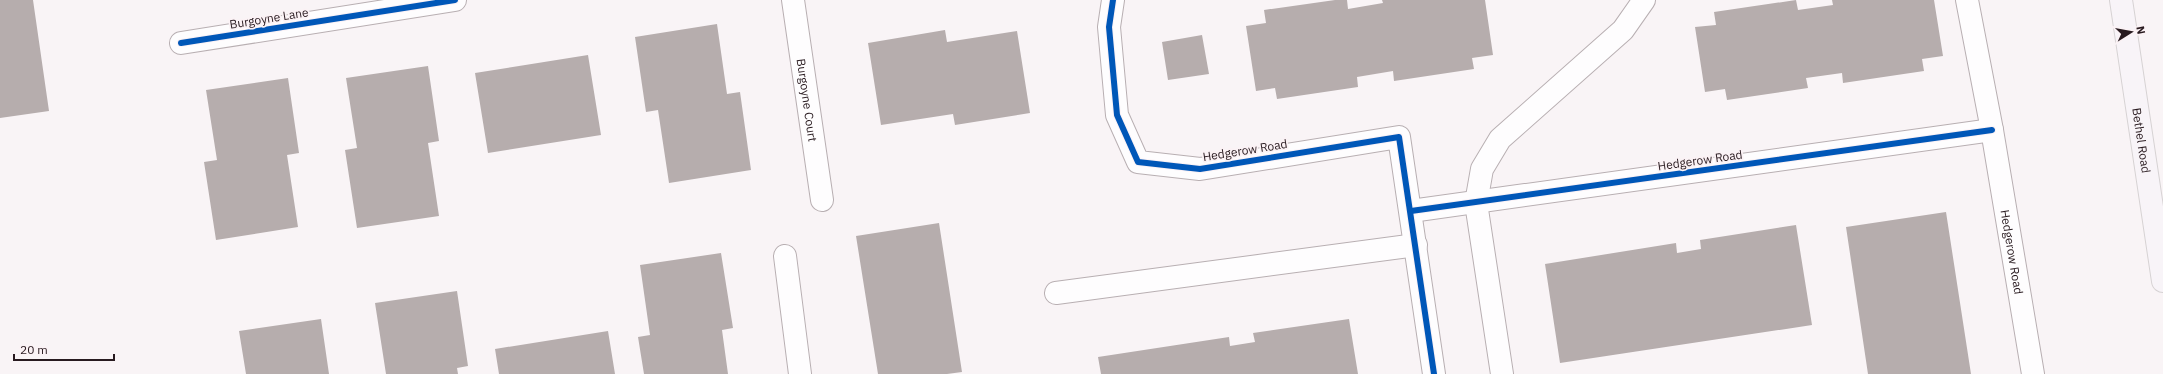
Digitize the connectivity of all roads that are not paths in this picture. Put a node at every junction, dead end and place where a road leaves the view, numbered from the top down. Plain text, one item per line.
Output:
1 (455, 0) edge
2 (793, 0) edge
3 (1113, 0) edge
4 (1644, 0) edge
5 (1967, 0) edge
6 (2121, 0) edge
7 (343, 9) edge
8 (181, 43) dead end
9 (1992, 130) junction
10 (822, 200) dead end
11 (1476, 203) junction
12 (1411, 211) junction
13 (1416, 245) junction
14 (785, 256) dead end
15 (2163, 281) edge
16 (1056, 293) dead end
17 (800, 374) edge
18 (1434, 374) edge
19 (1502, 374) edge
20 (2033, 374) edge

1 - 7 street, Burgoyne Lane
2 - 10 street, Burgoyne Court
3 - 12 street, Hedgerow Road
4 - 11 street
5 - 9 street, Hedgerow Road
6 - 15 main road, Bethel Road
7 - 8 street, Burgoyne Lane
9 - 11 street, Hedgerow Road
9 - 20 street, Hedgerow Road
11 - 12 street, Hedgerow Road
11 - 19 street
12 - 13 street, Hedgerow Road
13 - 16 street
13 - 18 street, Hedgerow Road
14 - 17 street

